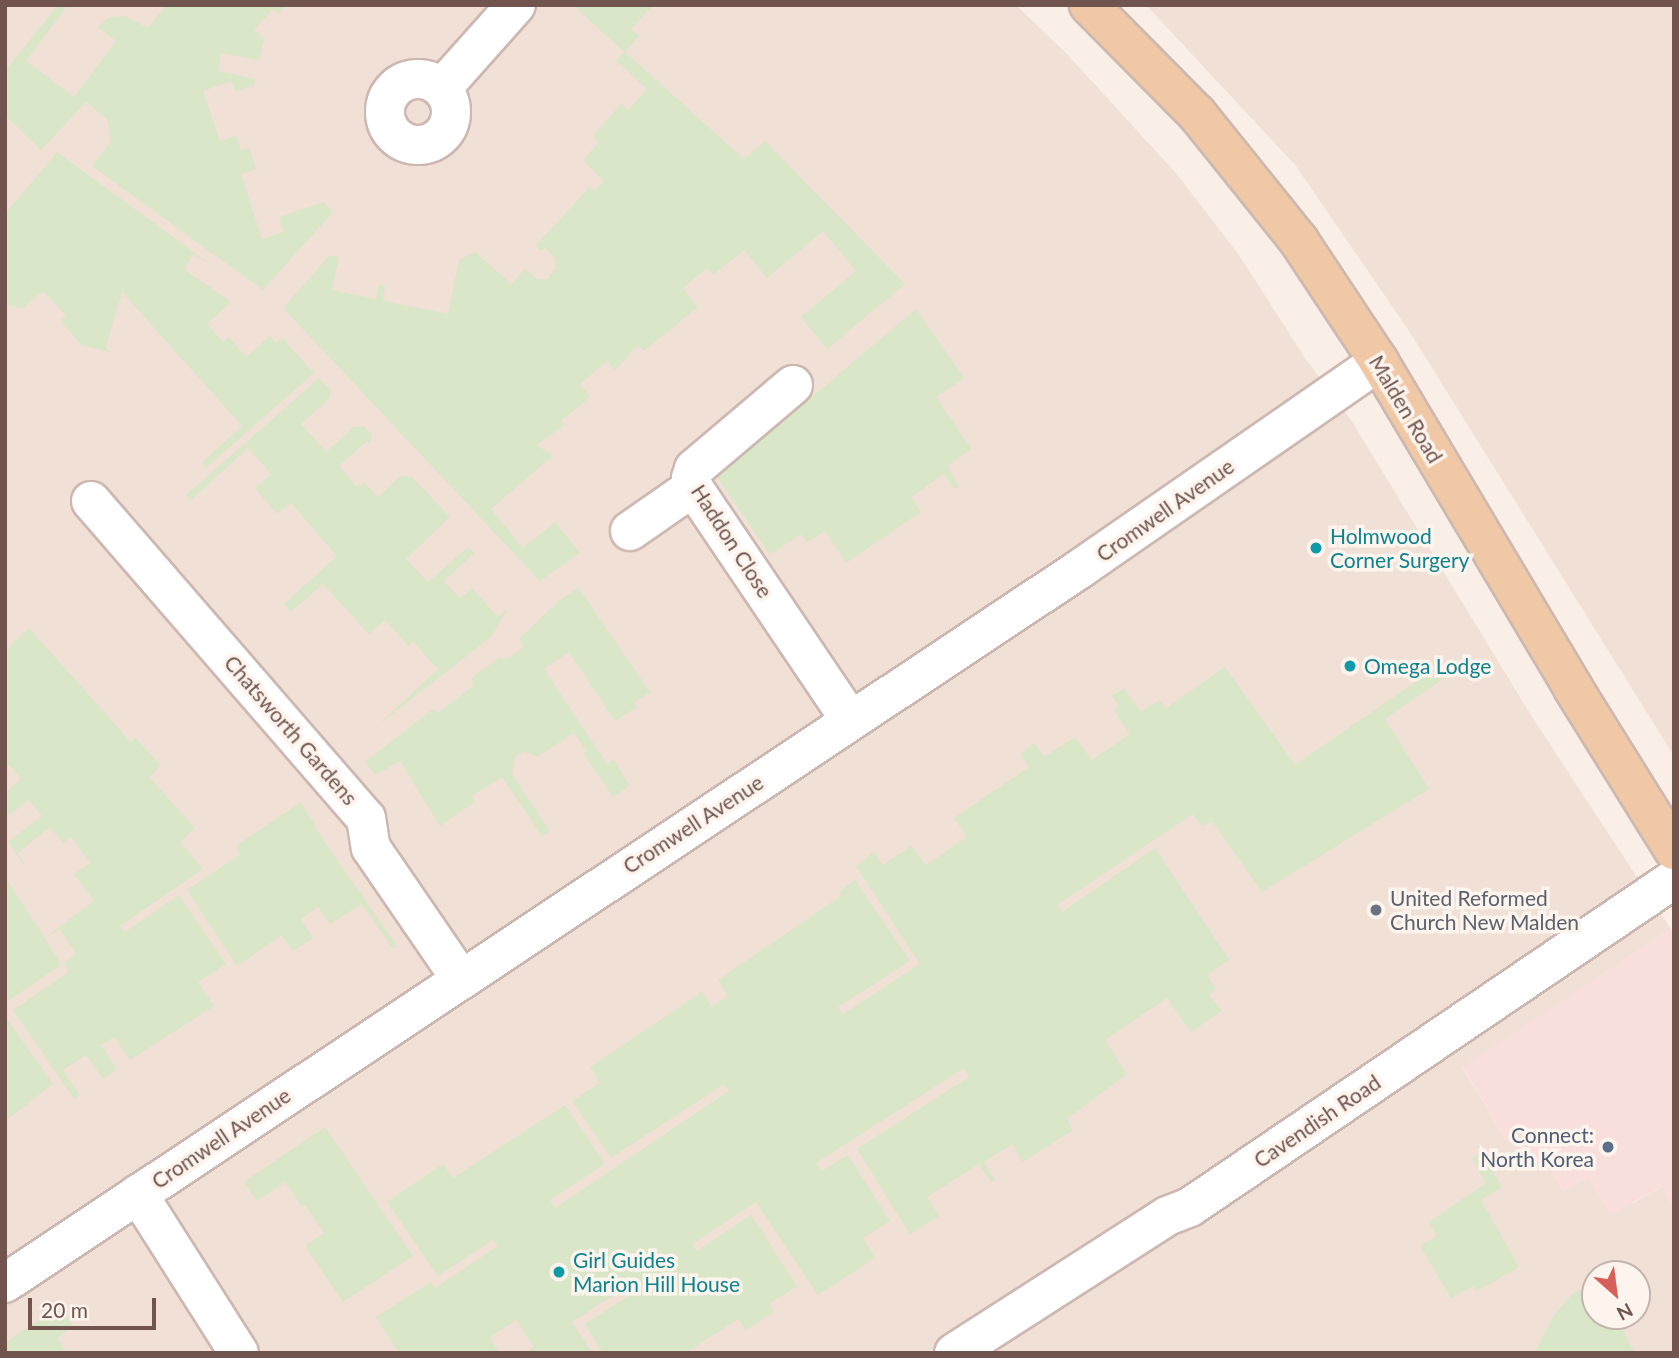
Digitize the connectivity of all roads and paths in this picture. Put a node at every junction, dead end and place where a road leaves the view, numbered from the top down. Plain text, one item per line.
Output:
1 (516, 5) edge
2 (1089, 5) edge
3 (442, 89) dead end
4 (1379, 362) junction
5 (793, 385) dead end
6 (693, 486) junction
7 (91, 501) dead end
8 (631, 530) dead end
9 (850, 720) junction
10 (1674, 850) edge
11 (1674, 879) edge
12 (460, 978) junction
13 (138, 1194) junction
14 (5, 1283) edge
15 (239, 1353) edge
16 (954, 1353) edge

1 - 3 street
2 - 4 main road, Malden Road
4 - 9 street, Cromwell Avenue
4 - 10 main road, Malden Road
5 - 6 street, Haddon Close
6 - 8 street
6 - 9 street, Haddon Close
7 - 12 street, Chatsworth Gardens
9 - 12 street, Cromwell Avenue
11 - 16 street, Cavendish Road
12 - 13 street, Cromwell Avenue
13 - 14 street, Cromwell Avenue
13 - 15 street

